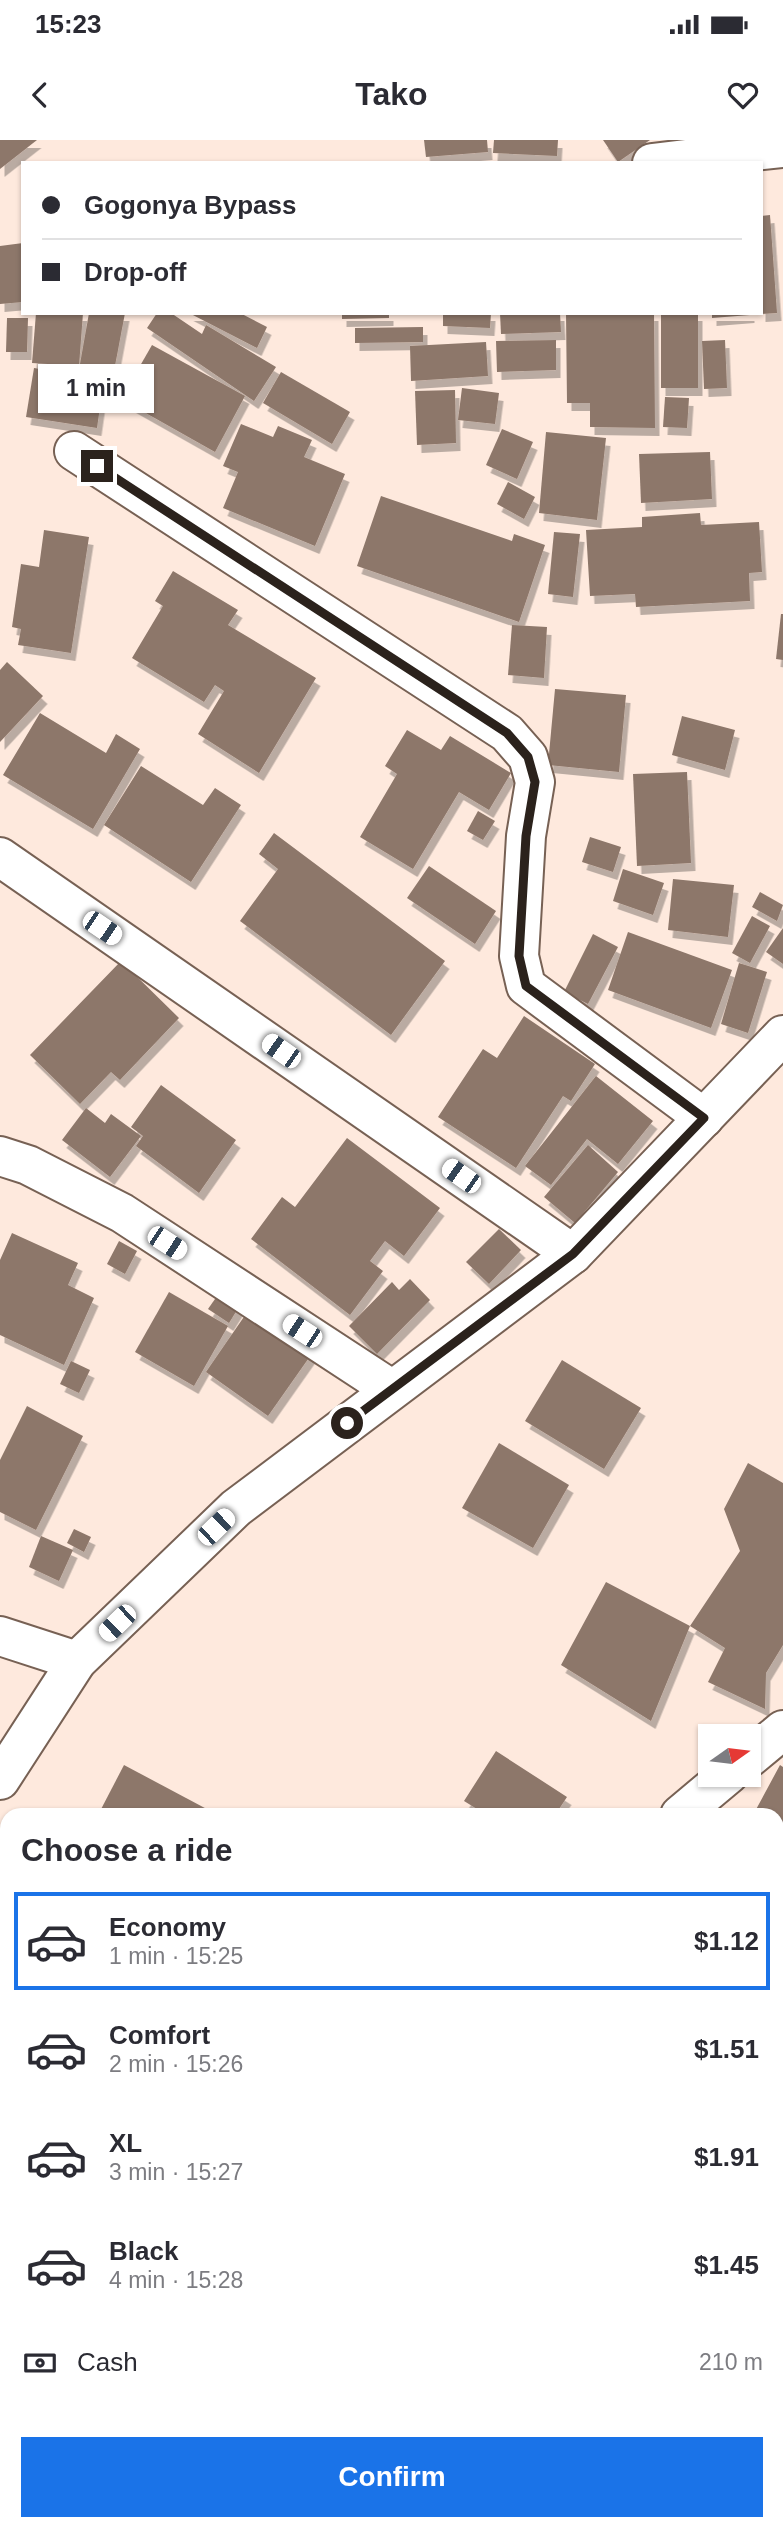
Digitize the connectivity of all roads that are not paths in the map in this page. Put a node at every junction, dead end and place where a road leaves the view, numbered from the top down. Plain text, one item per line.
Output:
1 (780, 146) edge
2 (667, 161) edge
3 (74, 451) dead end
4 (0, 857) edge
5 (783, 1035) edge
6 (704, 1118) junction
7 (0, 1156) edge
8 (573, 1254) junction
9 (391, 1389) junction
10 (0, 1636) edge
11 (77, 1661) junction
12 (783, 1730) edge
13 (761, 1748) edge
14 (0, 1780) edge
15 (713, 1787) edge
16 (688, 1808) edge

1 - 2 street
3 - 6 street
4 - 8 street
5 - 6 street
6 - 8 street
7 - 9 street
8 - 9 street
9 - 11 street
10 - 11 street
11 - 14 street
12 - 13 street
15 - 16 street

